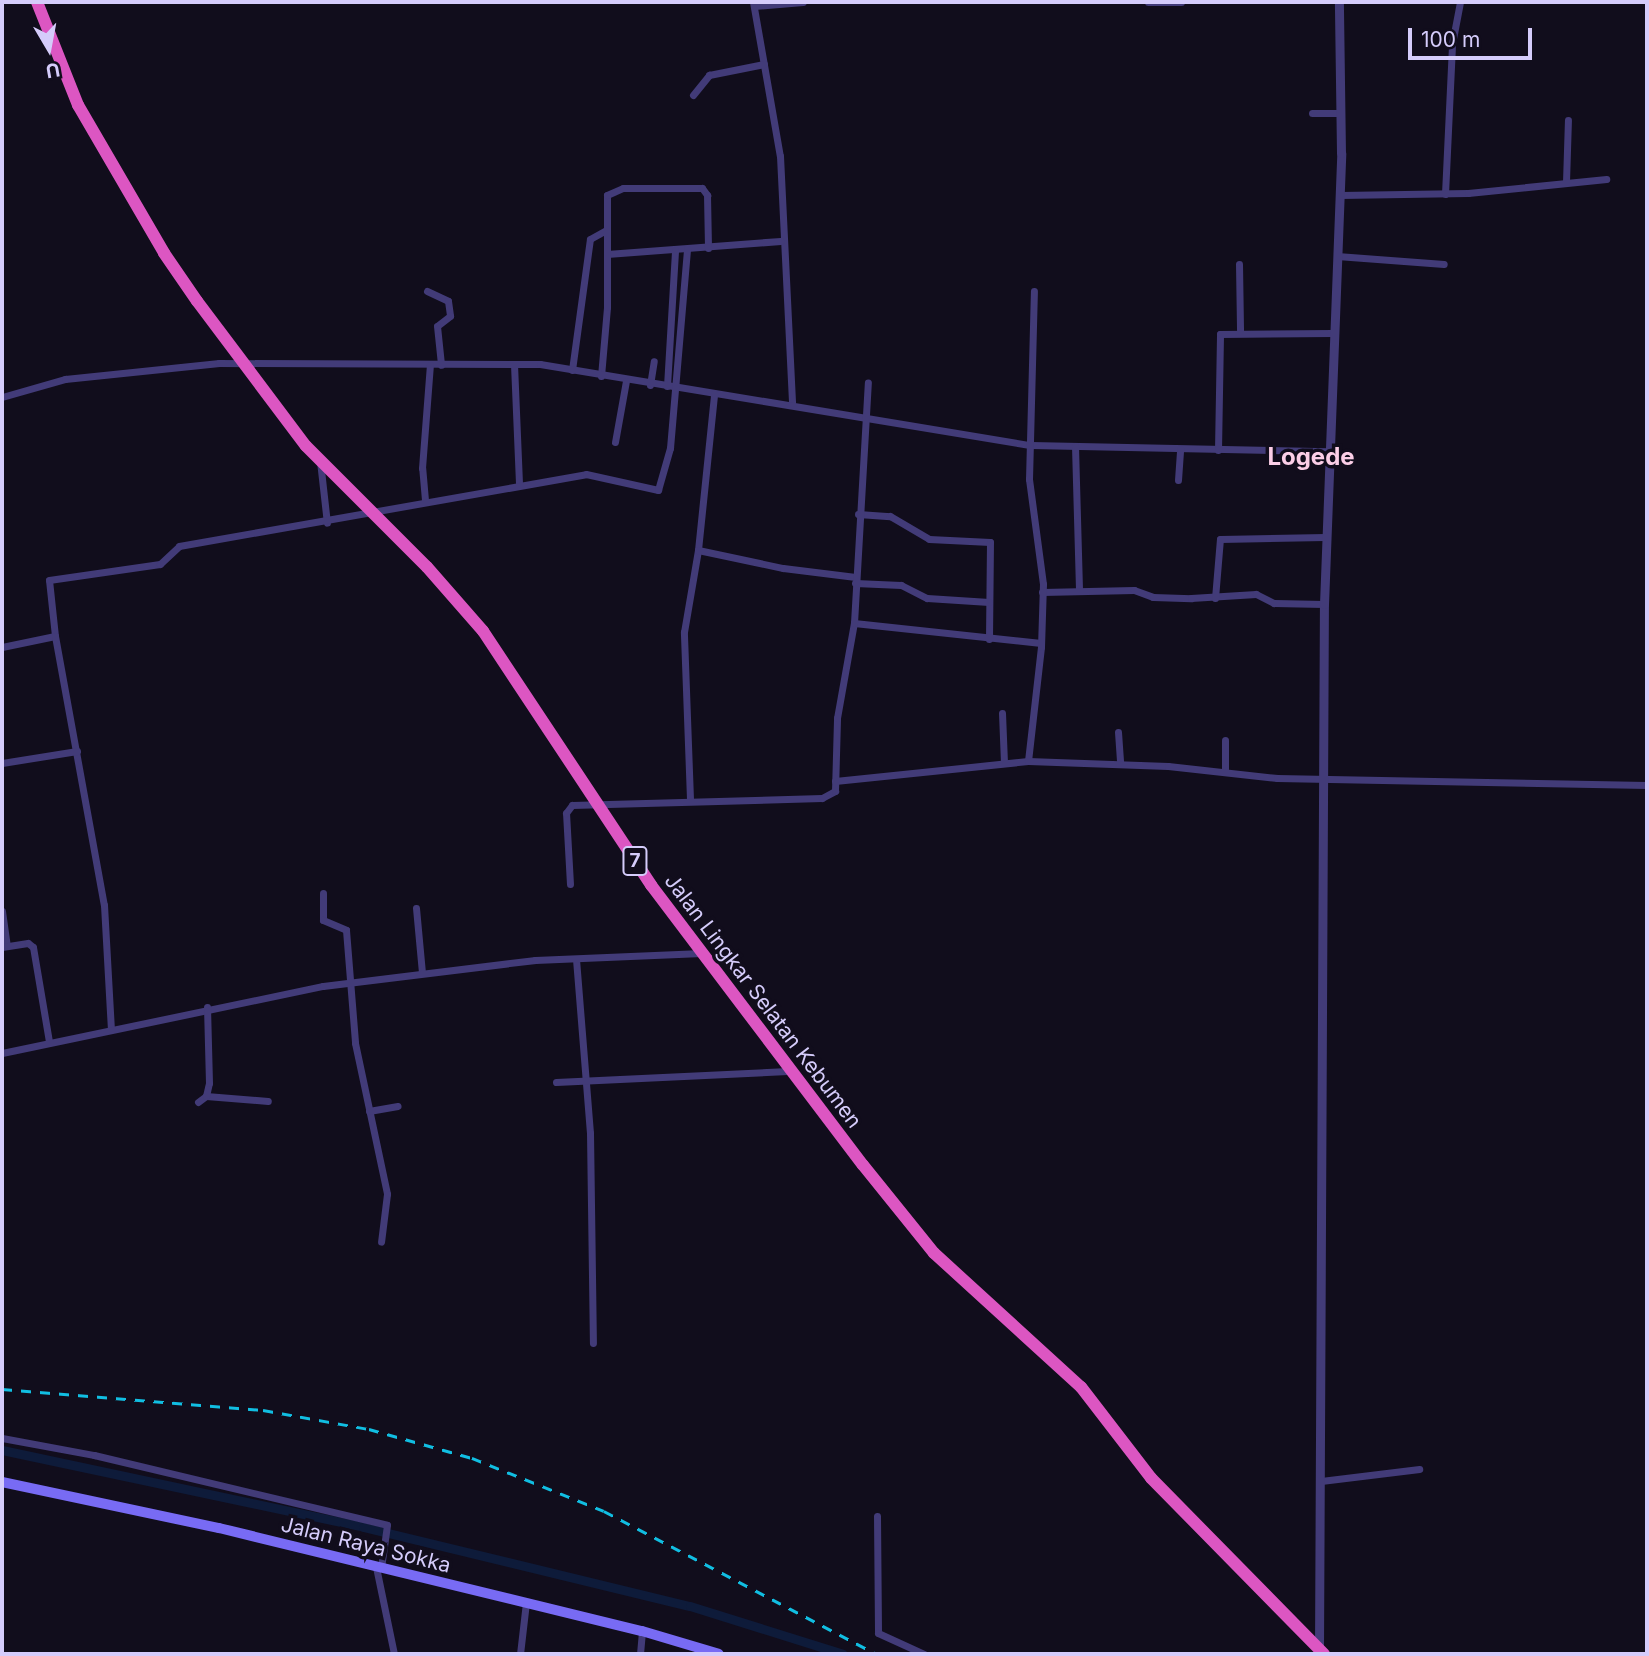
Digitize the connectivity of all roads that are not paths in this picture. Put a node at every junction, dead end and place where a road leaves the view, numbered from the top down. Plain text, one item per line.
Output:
1 (37, 2) edge
2 (803, 2) edge
3 (1148, 2) edge
4 (1181, 2) edge
5 (1339, 2) edge
6 (1460, 2) edge
7 (753, 4) edge
8 (764, 64) junction
9 (693, 95) dead end
10 (1312, 113) dead end
11 (1340, 113) junction
12 (1568, 120) dead end
13 (1606, 179) dead end
14 (1566, 182) junction
15 (1445, 194) junction
16 (1340, 195) junction
17 (606, 230) junction
18 (781, 241) junction
19 (708, 248) junction
20 (687, 249) junction
21 (675, 250) junction
22 (607, 254) junction
23 (1337, 256) junction
24 (1239, 264) dead end
25 (1444, 264) dead end
26 (428, 291) dead end
27 (1034, 291) dead end
28 (1240, 331) junction
29 (1332, 333) junction
30 (654, 361) dead end
31 (242, 362) junction
32 (514, 364) junction
33 (430, 365) junction
34 (441, 365) junction
35 (572, 370) junction
36 (601, 376) junction
37 (626, 382) junction
38 (868, 382) dead end
39 (650, 385) junction
40 (667, 386) junction
41 (676, 387) junction
42 (714, 394) junction
43 (2, 397) edge
44 (792, 403) junction
45 (866, 418) junction
46 (615, 442) dead end
47 (1031, 445) junction
48 (1075, 446) junction
49 (1180, 450) junction
50 (1218, 450) junction
51 (1328, 452) junction
52 (319, 460) junction
53 (1178, 480) dead end
54 (519, 485) junction
55 (425, 500) junction
56 (370, 514) junction
57 (858, 514) junction
58 (327, 523) junction
59 (1325, 537) junction
60 (698, 550) junction
61 (855, 580) junction
62 (1079, 591) junction
63 (1042, 592) junction
64 (1214, 598) junction
65 (989, 602) junction
66 (1324, 604) junction
67 (853, 623) junction
68 (55, 636) junction
69 (989, 639) junction
70 (1041, 643) junction
71 (2, 647) edge
72 (1002, 713) dead end
73 (1118, 732) dead end
74 (1225, 740) dead end
75 (77, 751) junction
76 (1028, 761) junction
77 (2, 763) edge
78 (1004, 763) junction
79 (1119, 764) junction
80 (1225, 772) junction
81 (1324, 778) junction
82 (835, 781) junction
83 (1647, 785) edge
84 (690, 799) junction
85 (597, 805) junction
86 (570, 884) dead end
87 (323, 894) dead end
88 (416, 908) dead end
89 (2, 911) edge
90 (4, 947) edge
91 (702, 953) junction
92 (576, 959) junction
93 (422, 973) junction
94 (350, 983) junction
95 (207, 1007) junction
96 (111, 1029) junction
97 (49, 1042) junction
98 (2, 1053) edge
99 (794, 1071) junction
100 (556, 1082) dead end
101 (587, 1084) junction
102 (206, 1096) junction
103 (268, 1101) dead end
104 (198, 1102) dead end
105 (398, 1107) dead end
106 (369, 1111) junction
107 (381, 1242) dead end
108 (593, 1343) dead end
109 (2, 1438) edge
110 (1419, 1469) dead end
111 (1321, 1481) junction
112 (2, 1482) edge
113 (877, 1516) dead end
114 (379, 1567) junction
115 (526, 1602) junction
116 (642, 1631) junction
117 (1320, 1652) edge
118 (394, 1654) edge
119 (520, 1654) edge
120 (640, 1654) edge
121 (716, 1654) edge
122 (924, 1654) edge

1 - 31 highway, Jalan Lingkar Selatan Kebumen / 7
2 - 7 street
3 - 4 street
5 - 11 street
6 - 15 street
7 - 8 street
8 - 9 street
8 - 18 street
10 - 11 street
11 - 16 street
12 - 14 street
13 - 14 street
14 - 15 street
15 - 16 street
16 - 23 street
17 - 19 street
17 - 22 street
17 - 35 street
18 - 19 street
18 - 44 street
19 - 20 street
20 - 21 street
20 - 41 street
21 - 22 street
21 - 40 street
22 - 36 street
23 - 25 street
23 - 29 street
24 - 28 street
26 - 34 street
27 - 47 street
28 - 29 street
28 - 50 street
29 - 51 street
30 - 39 street
31 - 33 street
31 - 43 street
31 - 52 highway, Jalan Lingkar Selatan Kebumen / 7
32 - 34 street
32 - 35 street
32 - 54 street
33 - 34 street
33 - 55 street
35 - 36 street
36 - 37 street
37 - 39 street
37 - 46 street
38 - 45 street
39 - 40 street
40 - 41 street
41 - 42 street
41 - 54 street
42 - 44 street
42 - 60 street
44 - 45 street
45 - 47 street
45 - 57 street
47 - 48 street
47 - 63 street
48 - 49 street
48 - 62 street
49 - 50 street
49 - 53 street
50 - 51 street
51 - 59 street
52 - 56 highway, Jalan Lingkar Selatan Kebumen / 7
52 - 58 street
54 - 55 street
55 - 56 street
56 - 58 street
56 - 85 highway, Jalan Lingkar Selatan Kebumen / 7
57 - 61 street
57 - 65 street
58 - 68 street
59 - 64 street
59 - 66 street
60 - 61 street
60 - 84 street
61 - 65 street
61 - 67 street
62 - 63 street
62 - 64 street
63 - 70 street
64 - 66 street
65 - 69 street
66 - 81 street
67 - 69 street
67 - 82 street
68 - 71 street
68 - 75 street
69 - 70 street
70 - 76 street
72 - 78 street
73 - 79 street
74 - 80 street
75 - 77 street
75 - 96 street
76 - 78 street
76 - 79 street
78 - 82 street
79 - 80 street
80 - 81 street
81 - 83 street
81 - 111 street
82 - 84 street
84 - 85 street
85 - 86 street
85 - 91 highway, Jalan Lingkar Selatan Kebumen / 7
87 - 94 street
88 - 93 street
89 - 90 street
90 - 97 street
91 - 92 street
91 - 99 highway, Jalan Lingkar Selatan Kebumen / 7
92 - 93 street
92 - 101 street
93 - 94 street
94 - 95 street
94 - 106 street
95 - 96 street
95 - 102 street
96 - 97 street
97 - 98 street
99 - 101 street
99 - 117 highway, Jalan Lingkar Selatan Kebumen / 7
100 - 101 street
101 - 108 street
102 - 103 street
102 - 104 street
105 - 106 street
106 - 107 street
109 - 114 street
110 - 111 street
111 - 117 street
112 - 114 main road, Jalan Raya Sokka
113 - 122 street
114 - 115 main road, Jalan Raya Sokka
114 - 118 street
115 - 116 main road, Jalan Raya Sokka
115 - 119 street
116 - 120 street
116 - 121 main road, Jalan Raya Sokka

